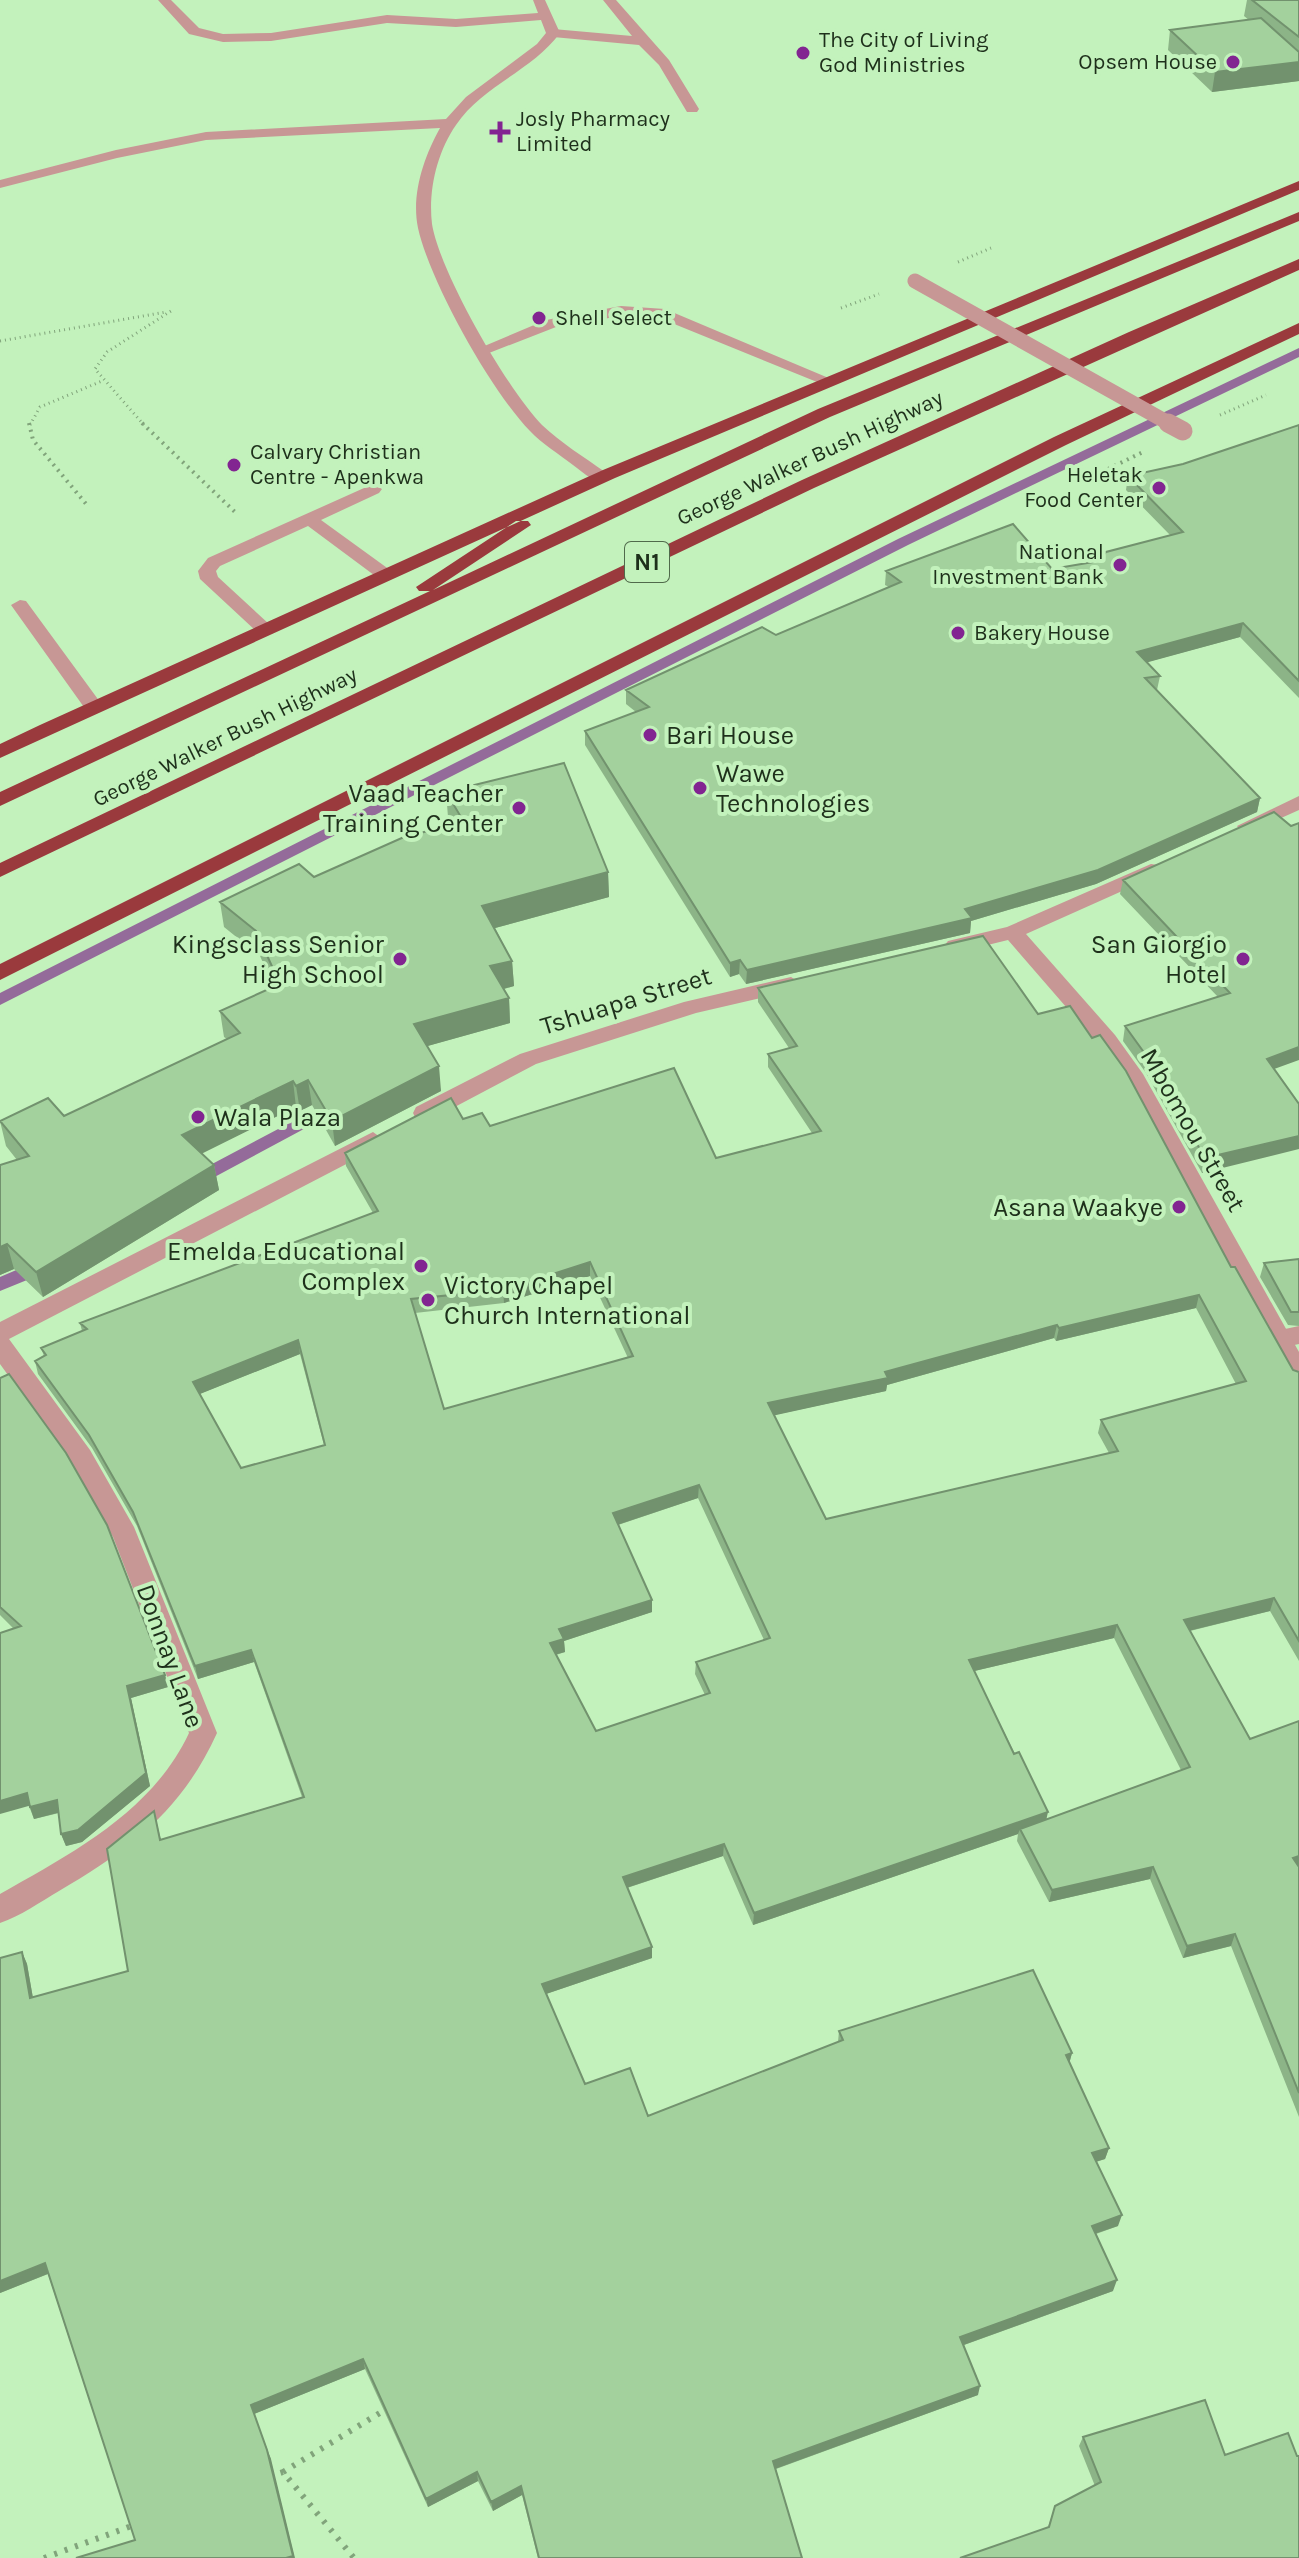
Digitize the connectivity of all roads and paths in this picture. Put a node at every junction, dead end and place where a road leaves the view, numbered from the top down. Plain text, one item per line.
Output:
1 (164, 0) edge
2 (539, 0) edge
3 (609, 0) edge
4 (548, 16) junction
5 (553, 33) junction
6 (643, 41) junction
7 (692, 109) dead end
8 (450, 123) junction
9 (0, 184) edge
10 (1299, 185) edge
11 (1299, 216) edge
12 (1299, 264) edge
13 (915, 281) dead end
14 (1299, 328) edge
15 (0, 341) edge
16 (483, 350) junction
17 (823, 379) junction
18 (102, 381) junction
19 (824, 413) junction
20 (1183, 431) dead end
21 (599, 476) junction
22 (373, 489) dead end
23 (87, 505) dead end
24 (309, 519) junction
25 (265, 539) junction
26 (384, 574) junction
27 (20, 605) dead end
28 (263, 628) junction
29 (258, 678) junction
30 (93, 706) junction
31 (0, 752) edge
32 (0, 800) edge
33 (1299, 802) edge
34 (1228, 835) edge
35 (1170, 861) edge
36 (0, 871) edge
37 (1013, 932) junction
38 (937, 950) edge
39 (0, 973) edge
40 (815, 979) edge
41 (0, 1333) edge
42 (1289, 1337) edge
43 (0, 1345) edge
44 (1299, 1374) edge
45 (0, 1910) edge
46 (403, 2399) edge
47 (283, 2472) junction
48 (253, 2483) edge
49 (148, 2520) edge
50 (44, 2558) edge
51 (354, 2558) edge

1 - 4 street
2 - 4 street
3 - 6 street
4 - 5 street
5 - 6 street
5 - 8 street
6 - 7 street
8 - 9 street
8 - 16 street
10 - 17 highway
11 - 19 highway, George Walker Bush Highway / N1
12 - 36 highway, George Walker Bush Highway / N1
13 - 20 street, bridge
14 - 39 highway
15 - 18 path
16 - 17 street
16 - 21 street
17 - 21 highway
18 - 23 path
18 - 25 path
19 - 21 highway
19 - 29 highway, George Walker Bush Highway / N1
21 - 26 highway
21 - 29 highway
22 - 24 street
24 - 25 street
24 - 26 street
25 - 28 street
26 - 28 highway
27 - 30 street
28 - 30 highway
29 - 32 highway, George Walker Bush Highway / N1
30 - 31 highway
33 - 34 street
35 - 37 street
37 - 38 street
37 - 42 street, Mbomou Street
40 - 41 street, Tshuapa Street
42 - 44 street, Mbomou Street
43 - 45 street, Donnay Lane
46 - 47 path
47 - 48 path
47 - 51 path
49 - 50 path

